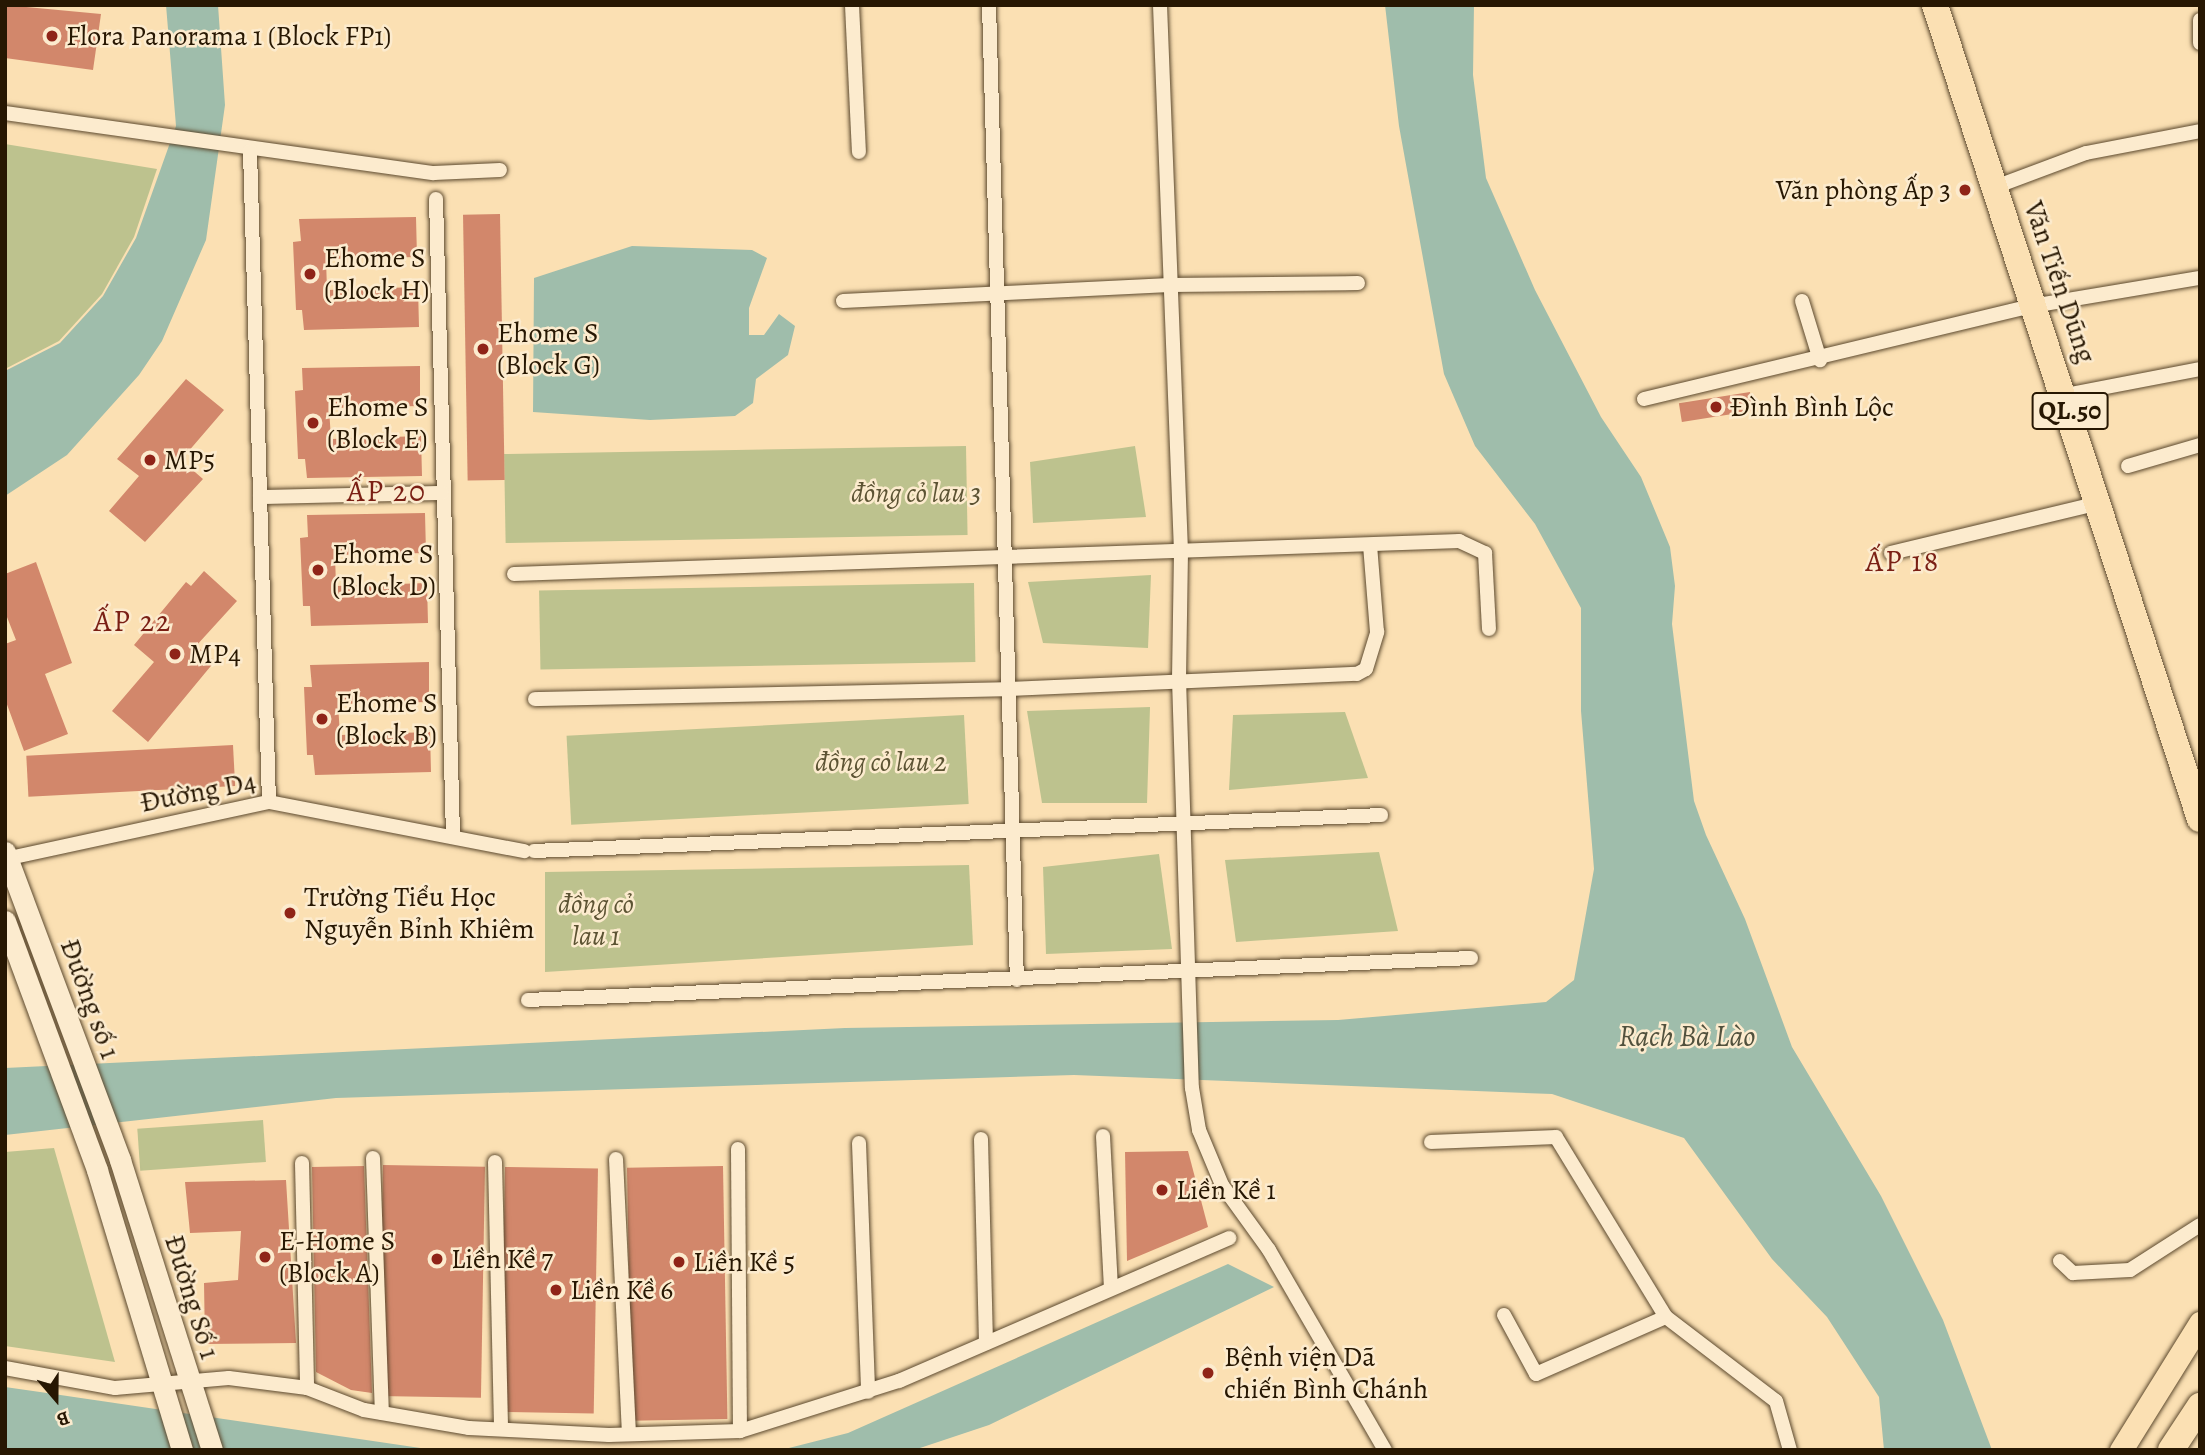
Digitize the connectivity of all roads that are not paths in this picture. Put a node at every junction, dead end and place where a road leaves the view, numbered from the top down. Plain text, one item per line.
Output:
1 (852, 5) edge
2 (989, 5) edge
3 (1160, 5) edge
4 (1935, 5) edge
5 (2200, 20) edge
6 (2200, 43) edge
7 (5, 113) edge
8 (2200, 131) edge
9 (250, 151) junction
10 (859, 152) dead end
11 (500, 170) dead end
12 (1995, 187) junction
13 (436, 199) dead end
14 (2200, 278) edge
15 (1358, 283) dead end
16 (1170, 285) junction
17 (998, 294) junction
18 (843, 301) dead end
19 (1802, 301) dead end
20 (2032, 306) junction
21 (1820, 360) junction
22 (2200, 369) edge
23 (2065, 396) junction
24 (1644, 399) dead end
25 (2200, 445) edge
26 (2128, 466) dead end
27 (442, 493) junction
28 (260, 497) junction
29 (2099, 503) junction
30 (1370, 545) junction
31 (1181, 552) junction
32 (1891, 553) dead end
33 (1005, 558) junction
34 (514, 574) dead end
35 (1489, 629) dead end
36 (1179, 679) junction
37 (1009, 689) junction
38 (536, 699) dead end
39 (269, 802) junction
40 (1381, 816) dead end
41 (2200, 819) edge
42 (1184, 821) junction
43 (1013, 832) junction
44 (453, 837) junction
45 (6, 856) edge
46 (5, 921) edge
47 (1471, 958) dead end
48 (1191, 971) junction
49 (1017, 979) junction
50 (528, 1000) dead end
51 (1103, 1136) dead end
52 (981, 1139) dead end
53 (1431, 1142) dead end
54 (859, 1143) dead end
55 (738, 1149) dead end
56 (373, 1158) dead end
57 (617, 1159) dead end
58 (120, 1160) joint
59 (495, 1162) dead end
60 (302, 1164) dead end
61 (97, 1170) joint
62 (2200, 1225) edge
63 (1229, 1238) dead end
64 (2060, 1261) dead end
65 (1111, 1288) junction
66 (1504, 1315) dead end
67 (1666, 1317) junction
68 (2200, 1323) edge
69 (986, 1343) junction
70 (5, 1368) edge
71 (192, 1388) junction
72 (307, 1388) junction
73 (164, 1391) junction
74 (868, 1392) junction
75 (2200, 1406) edge
76 (382, 1413) junction
77 (501, 1429) junction
78 (740, 1431) junction
79 (629, 1434) junction
80 (182, 1450) edge
81 (212, 1450) edge
82 (1385, 1450) edge
83 (1790, 1450) edge
84 (2121, 1450) edge
85 (2171, 1450) edge

1 - 10 street
2 - 17 street
3 - 16 street
4 - 12 highway, Văn Tiến Dũng / QL.50
5 - 6 street
7 - 9 street
8 - 12 street
9 - 11 street
9 - 28 street
12 - 20 highway, Văn Tiến Dũng / QL.50
13 - 27 street
14 - 20 street
15 - 16 street
16 - 17 street
16 - 31 street
17 - 18 street
17 - 33 street
19 - 21 street
20 - 21 street
20 - 23 highway, Văn Tiến Dũng / QL.50
21 - 24 street
22 - 23 street
23 - 29 highway, Văn Tiến Dũng / QL.50
25 - 26 street
27 - 28 street
27 - 44 street
28 - 39 street
29 - 32 street
29 - 41 highway, Văn Tiến Dũng / QL.50
30 - 31 street
30 - 35 street
30 - 36 street
31 - 33 street
31 - 36 street
33 - 34 street
33 - 37 street
36 - 37 street
36 - 42 street
37 - 38 street
37 - 43 street
39 - 44 street, Đường D4
39 - 45 street, Đường D4
40 - 42 street, Đường D4
42 - 43 street, Đường D4
42 - 48 street
43 - 44 street, Đường D4
43 - 49 street
45 - 58 street, Đường số 1
46 - 61 street, Đường số 1
47 - 48 street
48 - 49 street
48 - 82 street
49 - 50 street
51 - 65 street
52 - 69 street
53 - 67 street
54 - 74 street
55 - 78 street
56 - 76 street
57 - 79 street
58 - 71 street, Đường Số 1
59 - 77 street
60 - 72 street
61 - 73 street, Đường Số 1
62 - 64 street
63 - 65 street
65 - 69 street
66 - 67 street
67 - 83 street
68 - 84 main road
69 - 74 street
70 - 73 street
71 - 72 street
71 - 73 street
71 - 81 street, Đường Số 1
72 - 76 street
73 - 80 street, Đường Số 1
74 - 78 street
75 - 85 highway
76 - 77 street
77 - 79 street
78 - 79 street

